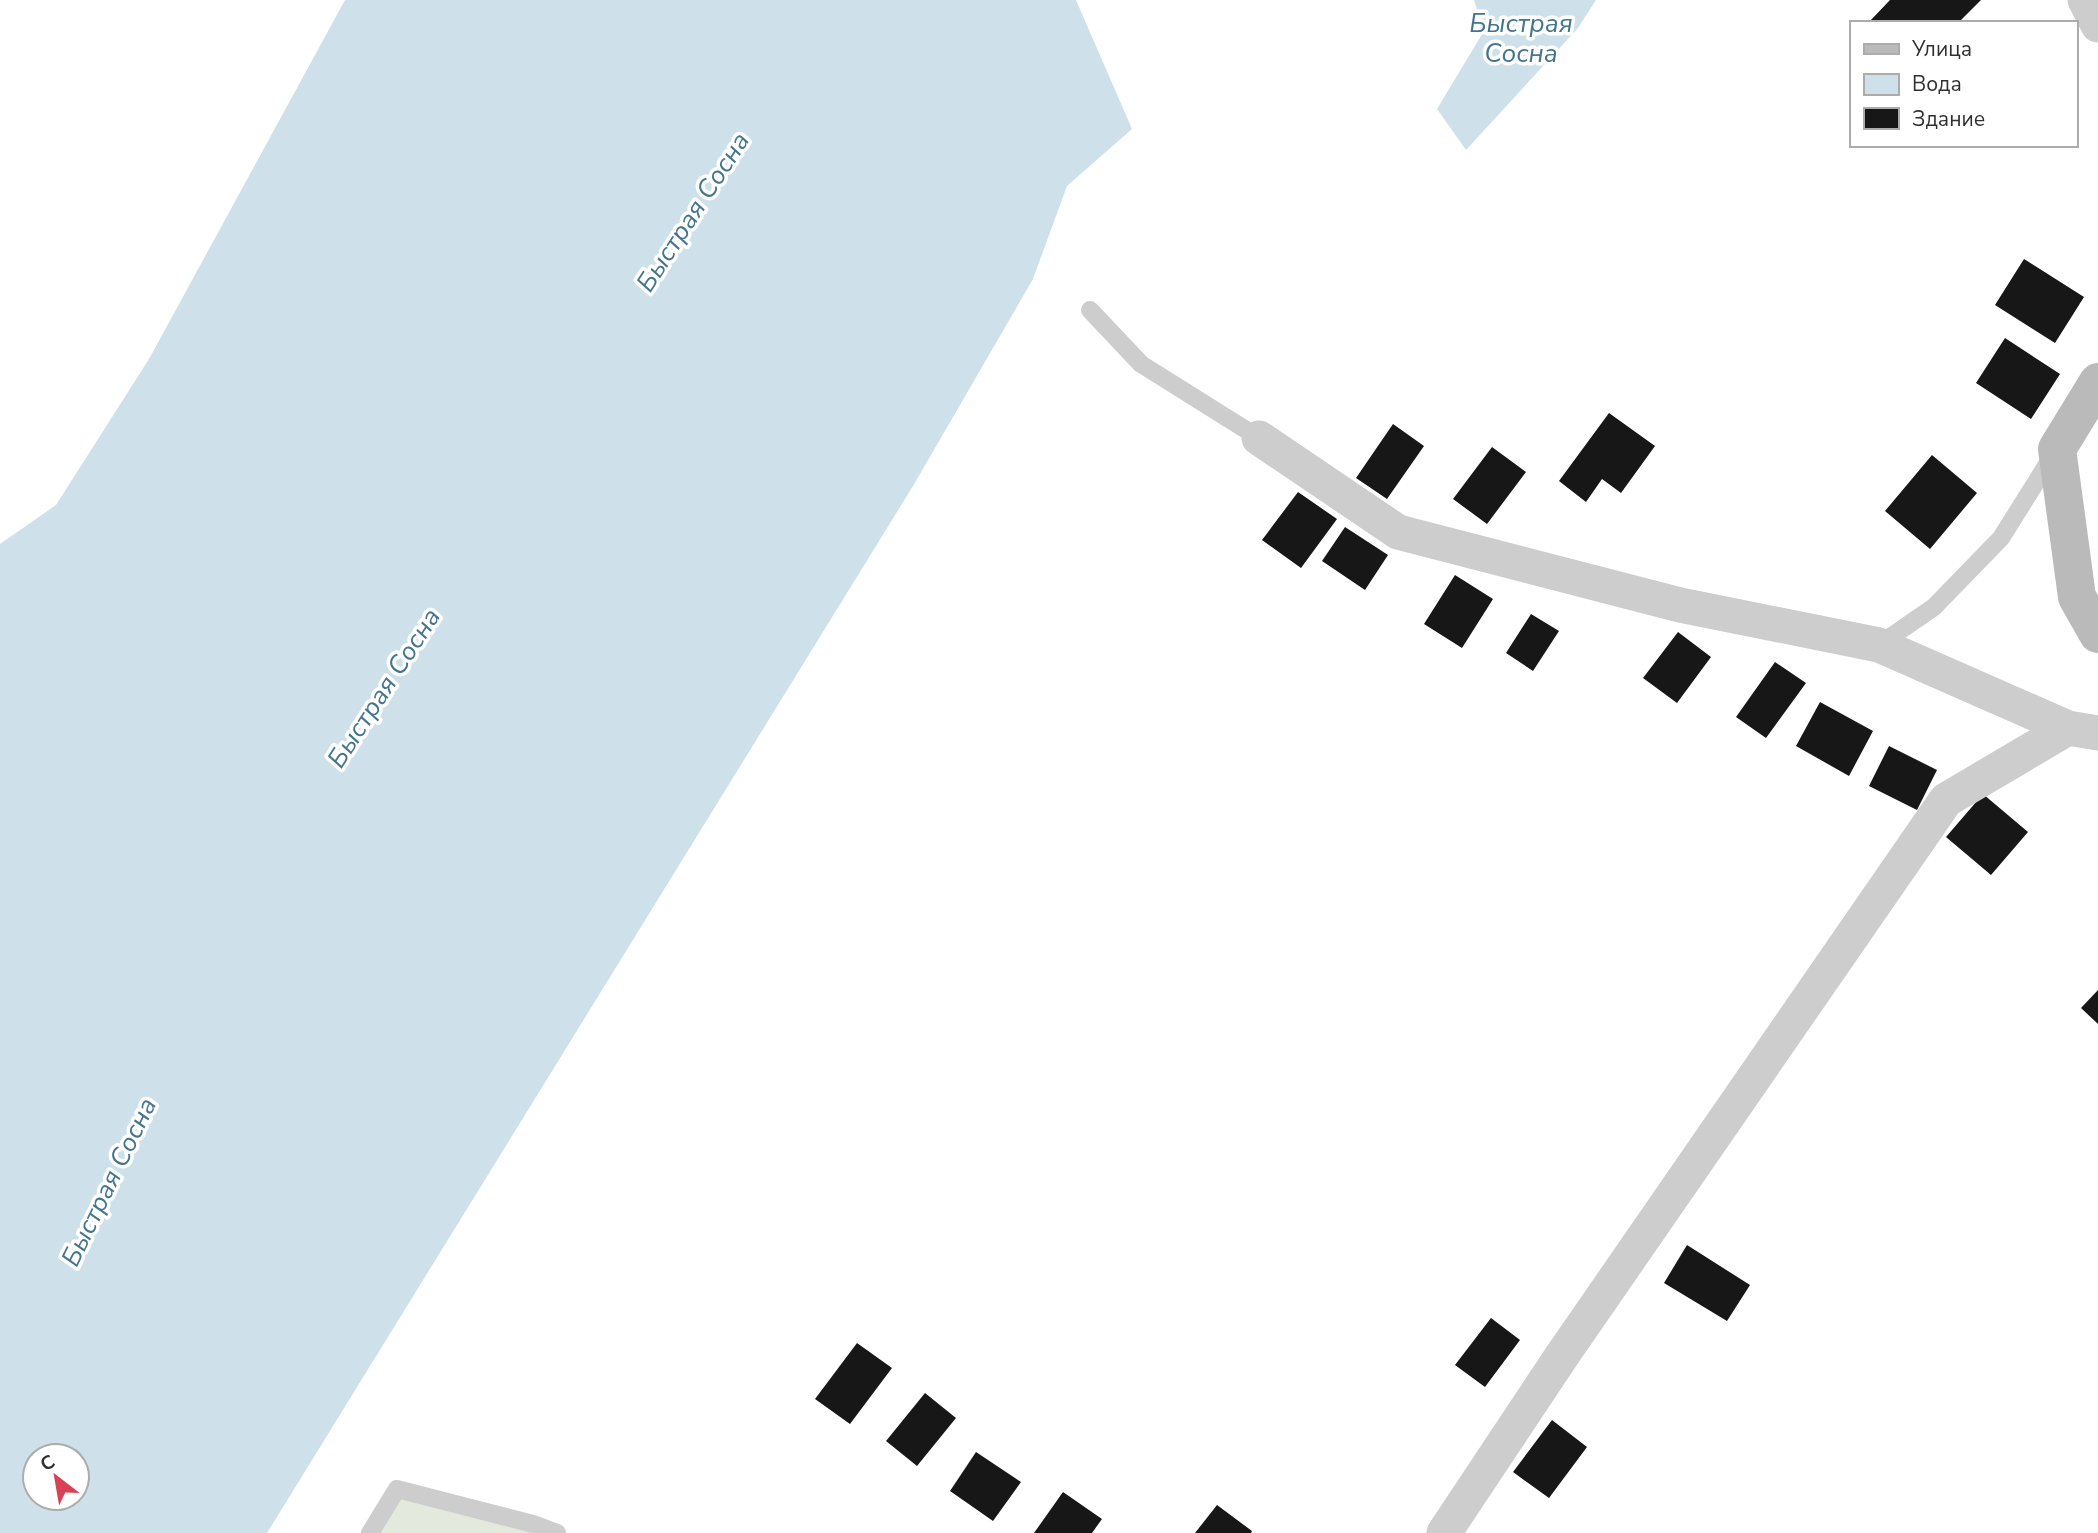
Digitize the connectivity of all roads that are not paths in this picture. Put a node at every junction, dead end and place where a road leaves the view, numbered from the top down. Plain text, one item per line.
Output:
1 (2085, 0) edge
2 (2098, 25) edge
3 (1090, 310) dead end
4 (2098, 382) edge
5 (1259, 438) joint
6 (2057, 449) junction
7 (2098, 634) edge
8 (1879, 645) junction
9 (2083, 730) edge
10 (370, 1533) edge
11 (557, 1533) edge
12 (1444, 1533) edge

1 - 2 street
3 - 5 lane
4 - 6 street
5 - 8 street
6 - 7 street
6 - 8 lane
8 - 9 street
9 - 12 street
10 - 11 lane

